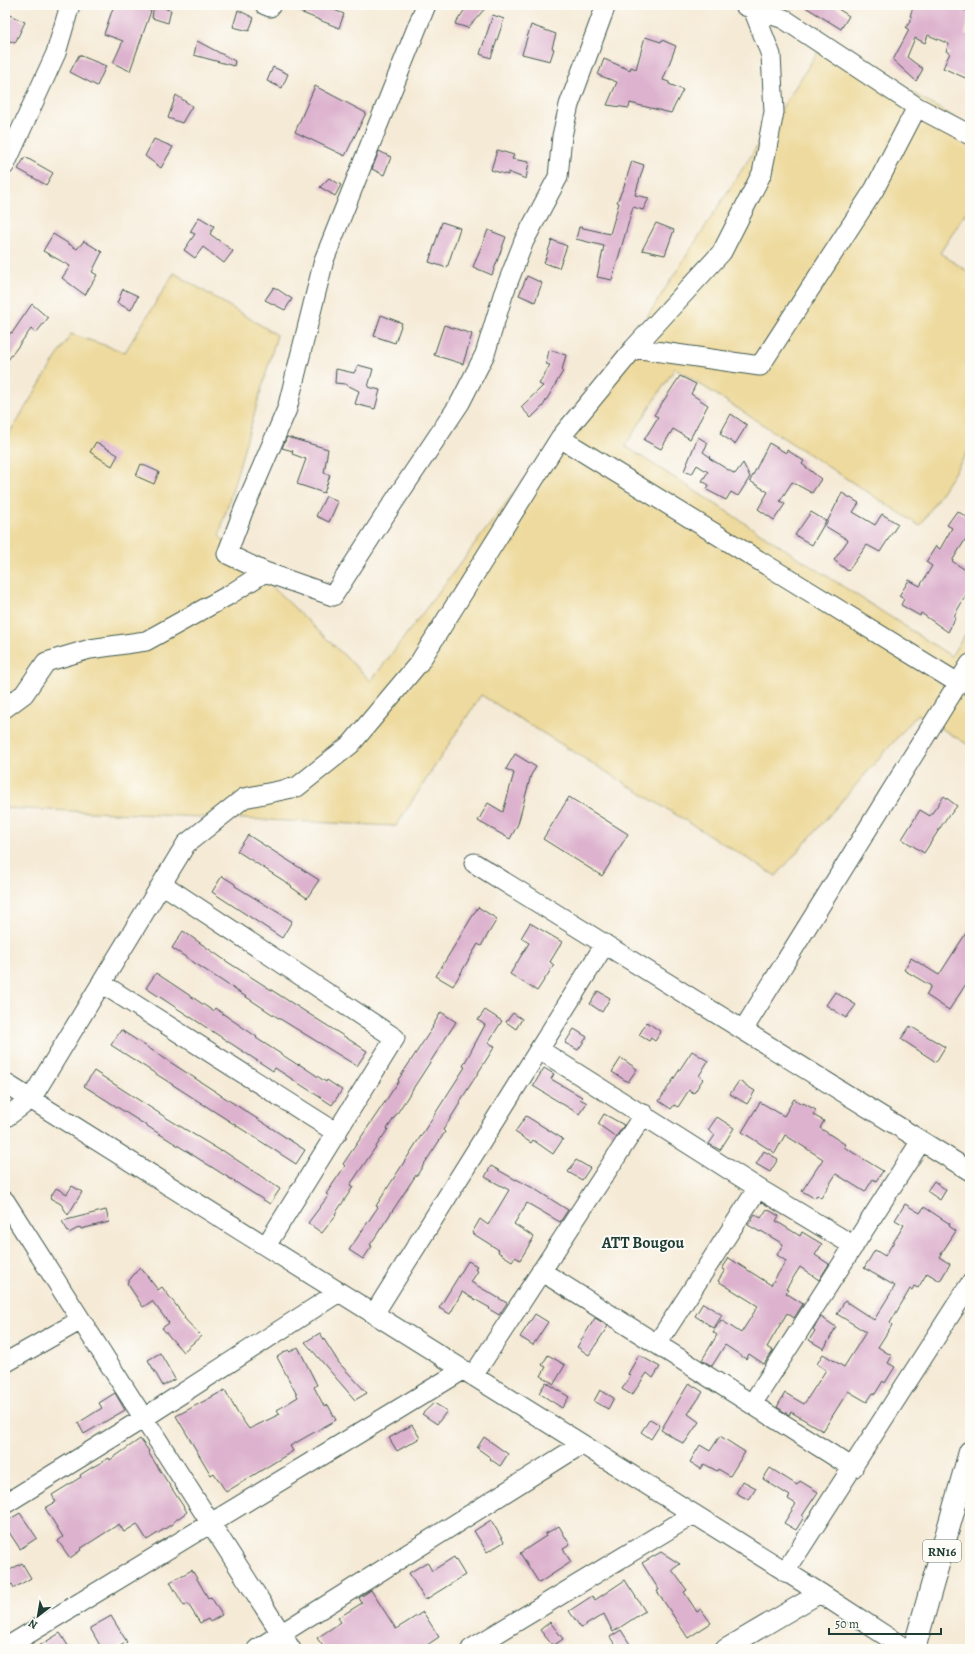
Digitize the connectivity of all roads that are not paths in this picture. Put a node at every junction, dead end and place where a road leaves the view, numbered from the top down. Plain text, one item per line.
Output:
1 (70, 5) edge
2 (264, 5) edge
3 (270, 5) edge
4 (426, 5) edge
5 (606, 5) edge
6 (749, 6) edge
7 (917, 107) junction
8 (970, 135) edge
9 (5, 165) edge
10 (634, 348) junction
11 (560, 438) junction
12 (264, 572) junction
13 (970, 664) edge
14 (958, 683) junction
15 (5, 708) edge
16 (474, 863) dead end
17 (162, 884) junction
18 (605, 944) junction
19 (101, 983) junction
20 (743, 1030) junction
21 (540, 1050) junction
22 (5, 1083) edge
23 (31, 1099) junction
24 (644, 1114) junction
25 (5, 1118) edge
26 (337, 1133) junction
27 (921, 1140) junction
28 (970, 1171) edge
29 (758, 1188) junction
30 (5, 1201) edge
31 (266, 1246) junction
32 (854, 1246) junction
33 (541, 1271) junction
34 (970, 1284) edge
35 (339, 1292) junction
36 (374, 1314) junction
37 (81, 1320) junction
38 (657, 1344) junction
39 (5, 1363) edge
40 (468, 1373) junction
41 (752, 1404) junction
42 (144, 1418) junction
43 (582, 1444) junction
44 (970, 1452) edge
45 (853, 1468) junction
46 (5, 1504) edge
47 (694, 1514) junction
48 (211, 1522) junction
49 (786, 1572) junction
50 (820, 1593) junction
51 (287, 1641) edge
52 (5, 1648) edge
53 (256, 1649) edge
54 (471, 1649) edge
55 (725, 1649) edge
56 (906, 1649) edge
57 (914, 1649) edge

1 - 9 street
2 - 3 street
4 - 12 street
5 - 12 street
6 - 7 street
6 - 10 street
7 - 8 street
7 - 10 street
10 - 11 street
11 - 14 street
11 - 17 street
12 - 15 street
13 - 14 street
14 - 20 street
16 - 18 street
17 - 19 street
17 - 26 street
18 - 20 street
18 - 21 street
19 - 23 street
19 - 26 street
20 - 27 street
21 - 24 street
21 - 36 street
22 - 23 street
23 - 25 street
23 - 31 street
24 - 29 street
24 - 33 street
26 - 31 street
27 - 28 street
27 - 32 street
29 - 32 street
29 - 38 street
30 - 37 street
31 - 35 street
32 - 41 street
33 - 38 street
33 - 40 street
34 - 45 street
35 - 36 street
35 - 42 street
36 - 40 street
37 - 39 street
37 - 42 street
38 - 41 street
40 - 43 street
40 - 48 street
41 - 45 street
42 - 46 street
42 - 48 street
43 - 47 street
43 - 51 street
44 - 57 main road, RN16
45 - 49 street
47 - 49 street
47 - 54 street
48 - 51 street
48 - 52 street
49 - 50 street
50 - 55 street
50 - 56 street
51 - 53 street

